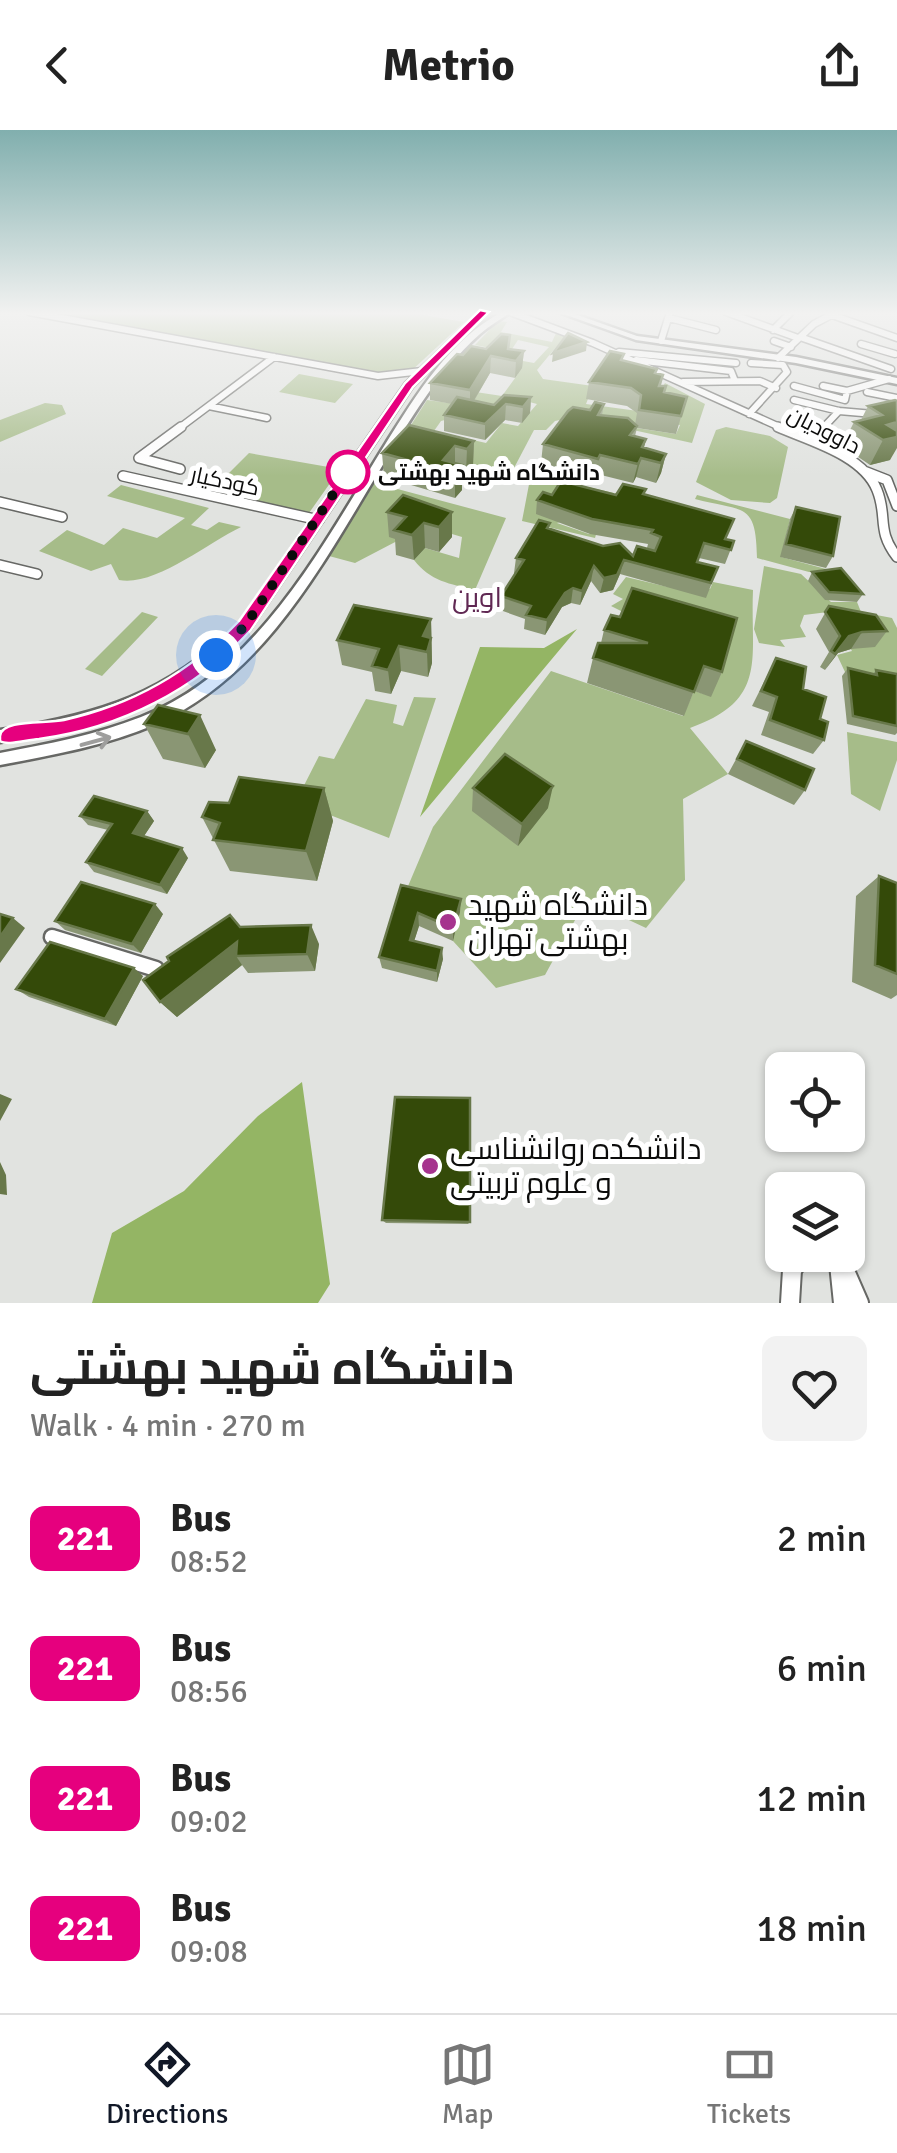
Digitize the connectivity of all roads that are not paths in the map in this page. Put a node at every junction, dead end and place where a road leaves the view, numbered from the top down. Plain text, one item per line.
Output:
1 (261, 367) edge
2 (330, 367) edge
3 (426, 367) edge
4 (447, 367) edge
5 (644, 367) edge
6 (655, 367) edge
7 (729, 367) edge
8 (733, 367) joint
9 (779, 367) edge
10 (792, 367) edge
11 (837, 367) edge
12 (422, 371) junction
13 (878, 371) dead end
14 (804, 376) dead end
15 (894, 376) edge
16 (686, 378) junction
17 (736, 381) junction
18 (794, 386) dead end
19 (823, 386) dead end
20 (776, 388) junction
21 (867, 392) dead end
22 (846, 395) junction
23 (897, 397) edge
24 (794, 400) dead end
25 (209, 406) junction
26 (734, 408) junction
27 (839, 411) junction
28 (751, 412) junction
29 (897, 416) edge
30 (267, 418) dead end
31 (897, 466) edge
32 (180, 468) dead end
33 (864, 471) junction
34 (123, 476) dead end
35 (882, 477) junction
36 (0, 502) edge
37 (897, 506) edge
38 (62, 516) dead end
39 (319, 520) junction
40 (897, 557) edge
41 (0, 565) edge
42 (37, 574) dead end
43 (0, 736) edge
44 (0, 759) edge
45 (52, 937) dead end
46 (156, 968) edge
47 (792, 1272) edge
48 (840, 1272) edge
49 (845, 1272) edge
50 (790, 1303) edge
51 (844, 1303) edge
52 (859, 1303) edge

1 - 25 street
2 - 12 street
3 - 12 main road
44 -> 4 main road
5 - 26 street, داوودیان
6 - 16 street, داوودیان
7 - 8 street
8 - 17 street
9 - 20 street
10 - 14 street
11 - 15 main road
12 - 39 main road
13 - 15 street
15 - 22 street
16 - 17 street
16 - 26 street, داوودیان
17 - 20 street
18 - 22 street
19 - 22 street
20 - 28 street
21 - 23 street
24 - 27 street
25 - 30 street
25 - 32 street
26 - 28 street, داوودیان
27 - 28 street
27 - 29 street
28 - 33 street, داوودیان
31 - 35 street
33 - 35 street
33 - 40 street, داوودیان
34 - 39 street, کودکیار
35 - 37 street
36 - 38 street
39 - 43 main road
41 - 42 street
45 - 46 street
47 - 50 street
48 - 51 street
49 - 52 street

